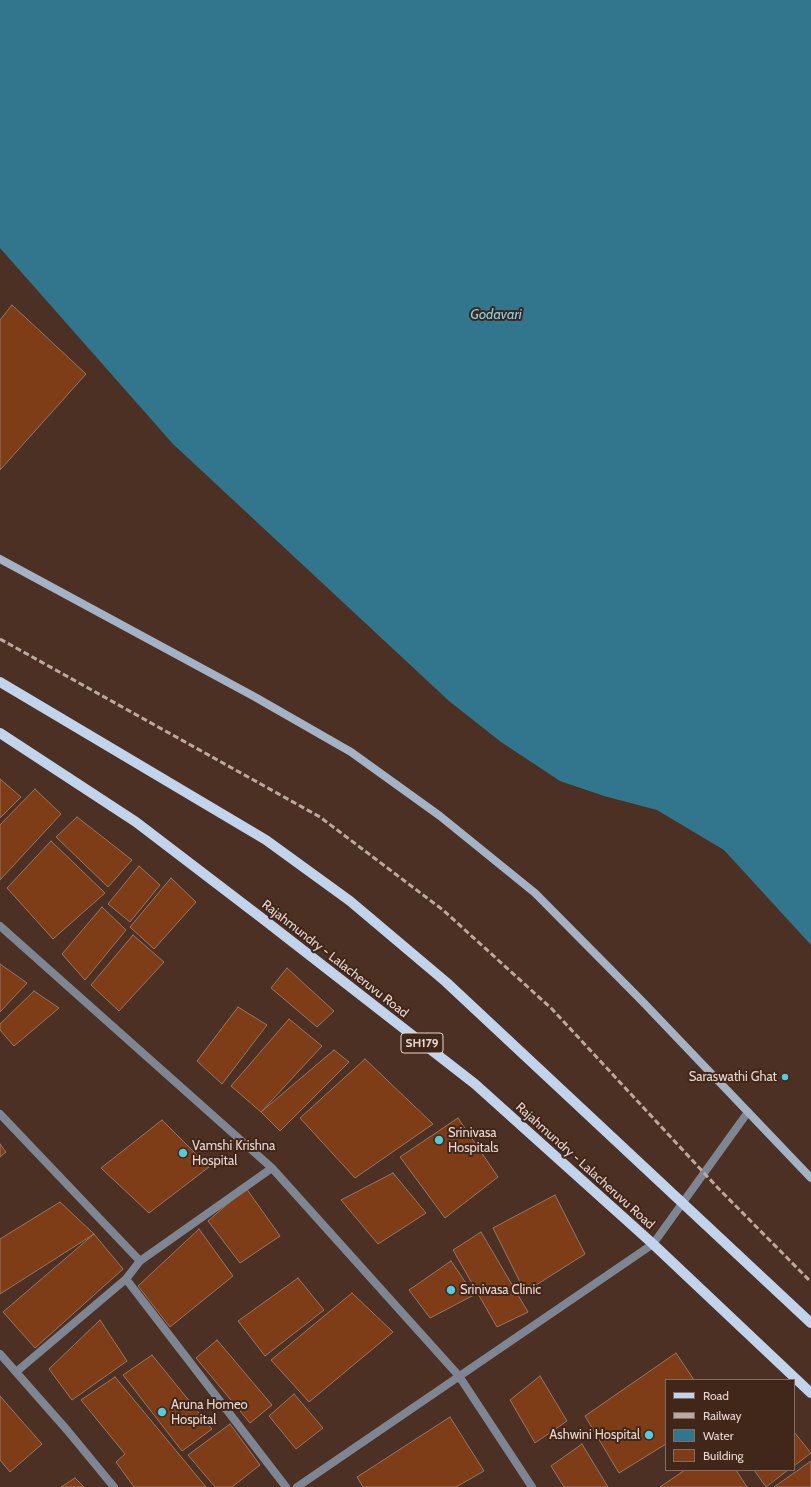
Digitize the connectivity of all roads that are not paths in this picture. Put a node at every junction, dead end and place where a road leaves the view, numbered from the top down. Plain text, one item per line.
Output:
1 (0, 559) edge
2 (0, 682) edge
3 (0, 733) edge
4 (0, 926) edge
5 (748, 1112) junction
6 (0, 1114) edge
7 (272, 1168) junction
8 (811, 1178) edge
9 (653, 1244) junction
10 (140, 1262) junction
11 (126, 1278) junction
12 (811, 1322) edge
13 (0, 1354) edge
14 (16, 1372) junction
15 (459, 1376) junction
16 (811, 1393) edge
17 (114, 1487) edge
18 (286, 1487) edge
19 (297, 1487) edge
20 (532, 1487) edge

1 - 5 main road
2 - 12 main road
3 - 9 main road, Rajahmundry - Lalacheruvu Road / SH179
4 - 7 street
5 - 8 main road
5 - 9 street
6 - 10 street
7 - 10 street
7 - 15 street
9 - 15 street
9 - 16 main road, Rajahmundry - Lalacheruvu Road / SH179
10 - 11 street
11 - 14 street
11 - 18 street
13 - 14 street
14 - 17 street
15 - 19 street
15 - 20 street

